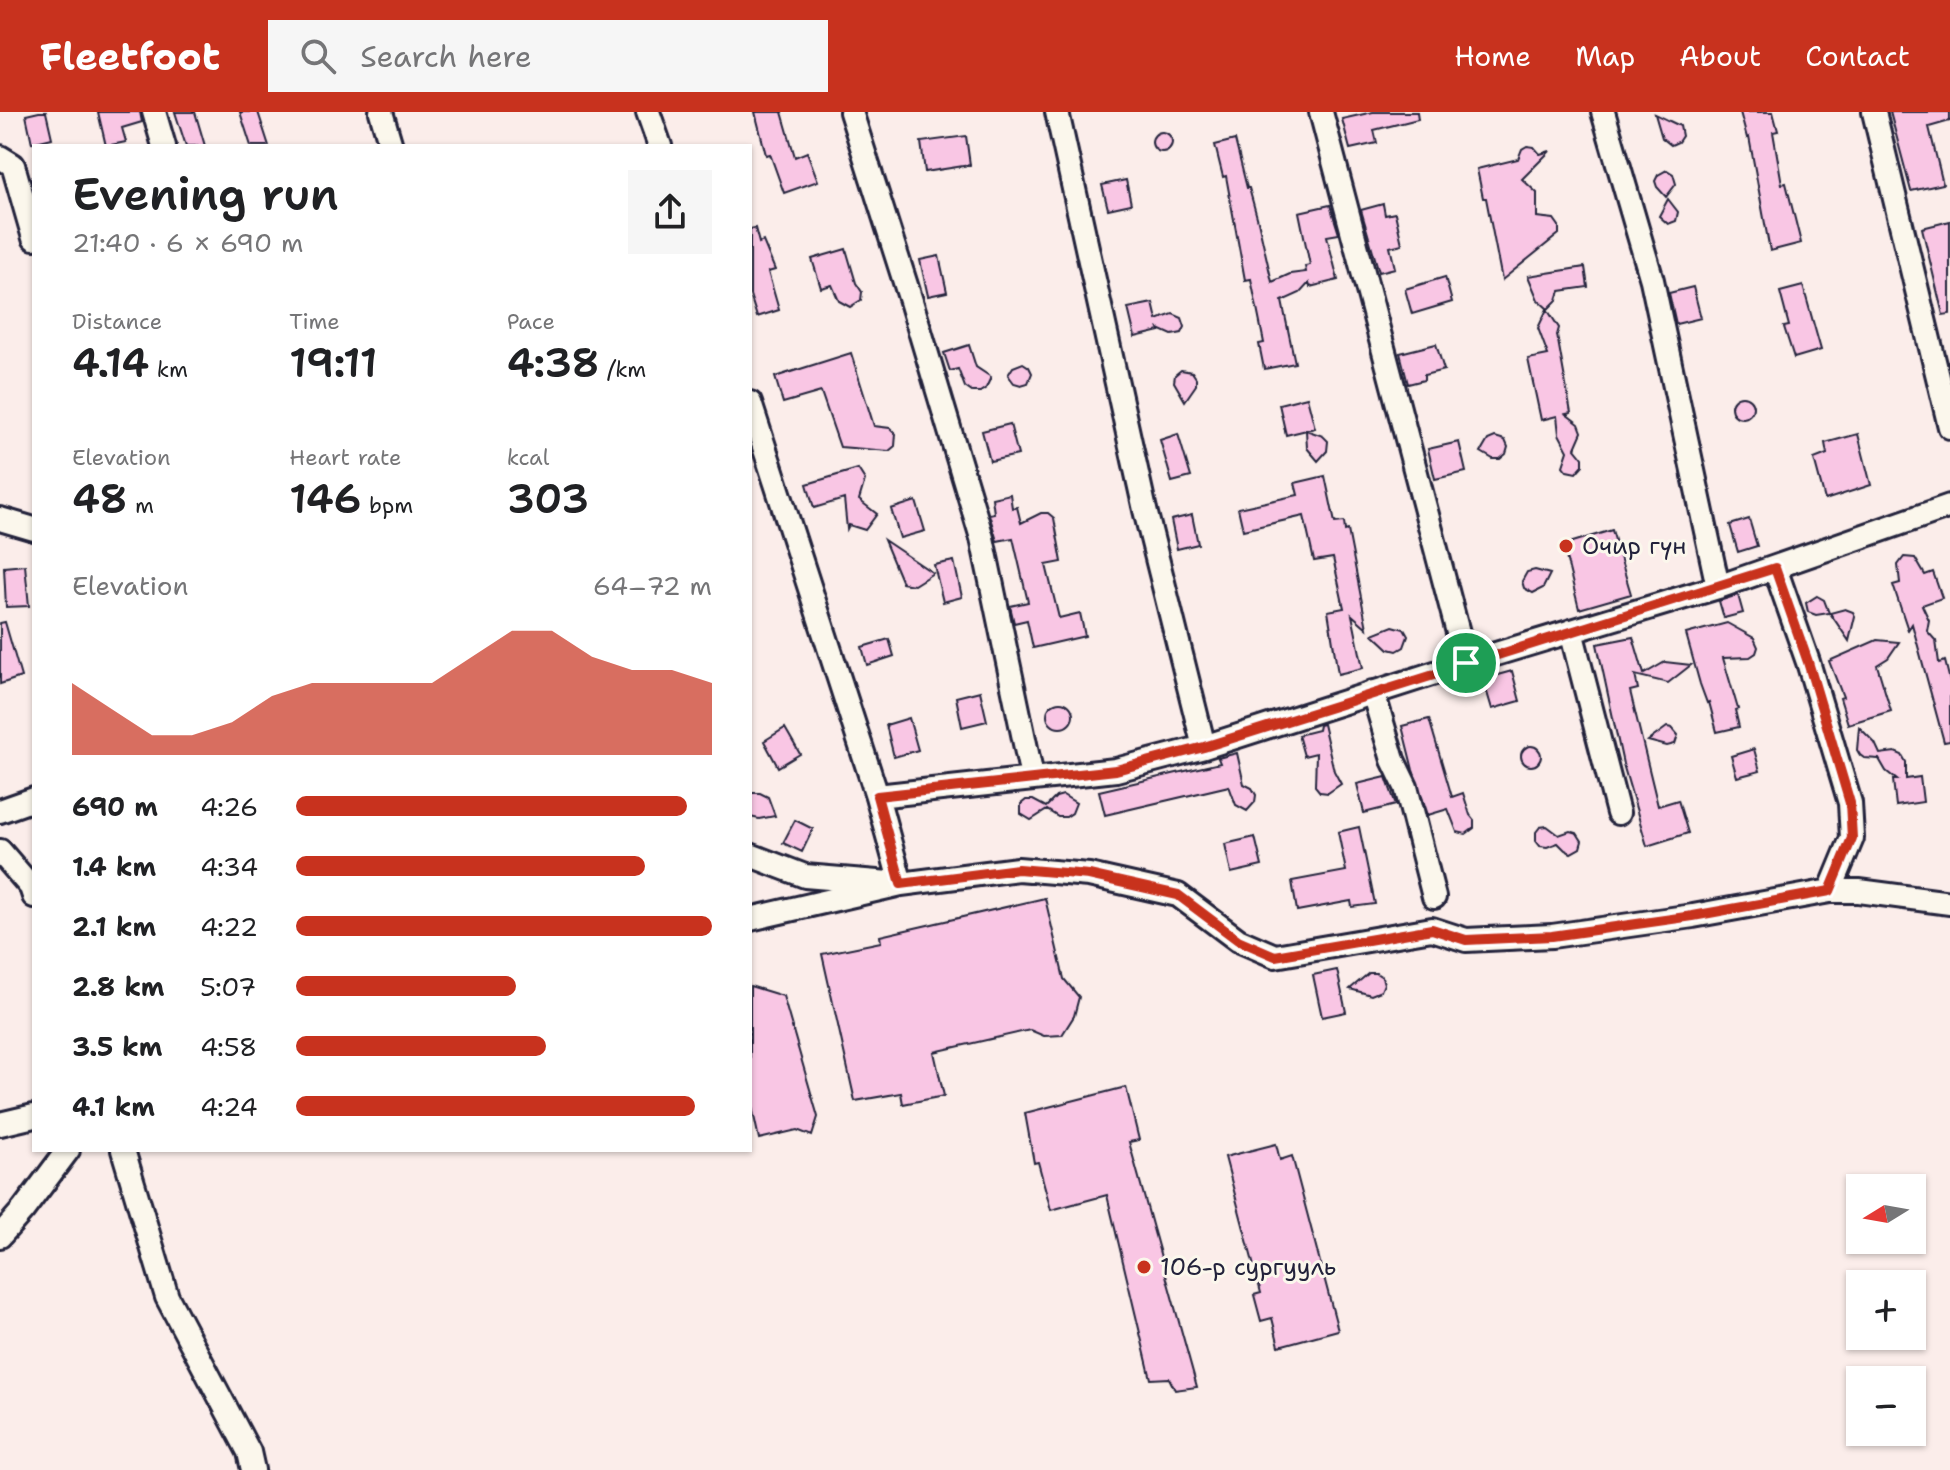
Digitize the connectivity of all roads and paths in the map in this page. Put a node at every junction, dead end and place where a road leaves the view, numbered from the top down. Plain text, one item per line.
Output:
1 (154, 112) edge
2 (381, 112) edge
3 (648, 112) edge
4 (851, 112) edge
5 (1057, 112) edge
6 (1321, 112) edge
7 (1603, 112) edge
8 (1874, 112) edge
9 (163, 144) edge
10 (390, 144) edge
11 (659, 144) edge
12 (0, 157) edge
13 (32, 231) edge
14 (752, 409) edge
15 (1950, 427) edge
16 (1950, 506) edge
17 (0, 519) edge
18 (32, 528) edge
19 (1775, 568) junction
20 (1718, 587) junction
21 (1571, 631) junction
22 (1466, 663) junction
23 (1373, 692) junction
24 (1204, 747) junction
25 (1032, 777) junction
26 (877, 796) junction
27 (32, 800) edge
28 (0, 811) edge
29 (1618, 813) dead end
30 (0, 851) edge
31 (752, 856) edge
32 (901, 884) junction
33 (32, 890) edge
34 (1830, 891) junction
35 (1434, 897) dead end
36 (1950, 903) edge
37 (752, 919) edge
38 (32, 1116) edge
39 (0, 1124) edge
40 (66, 1152) edge
41 (124, 1152) edge
42 (0, 1236) edge
43 (253, 1470) edge

1 - 9 street
2 - 10 street
3 - 11 street
4 - 25 street
5 - 24 street
6 - 22 street
7 - 20 street
8 - 15 street
12 - 13 street
14 - 26 street
16 - 19 street
17 - 18 street
19 - 20 street
19 - 34 street
20 - 21 street
21 - 22 street
21 - 29 street
22 - 23 street
23 - 24 street
23 - 35 street
24 - 25 street
25 - 26 street
26 - 32 street
27 - 28 street
30 - 33 street
31 - 32 street
32 - 34 street
32 - 37 street
34 - 36 street
38 - 39 street
40 - 42 street
41 - 43 street

